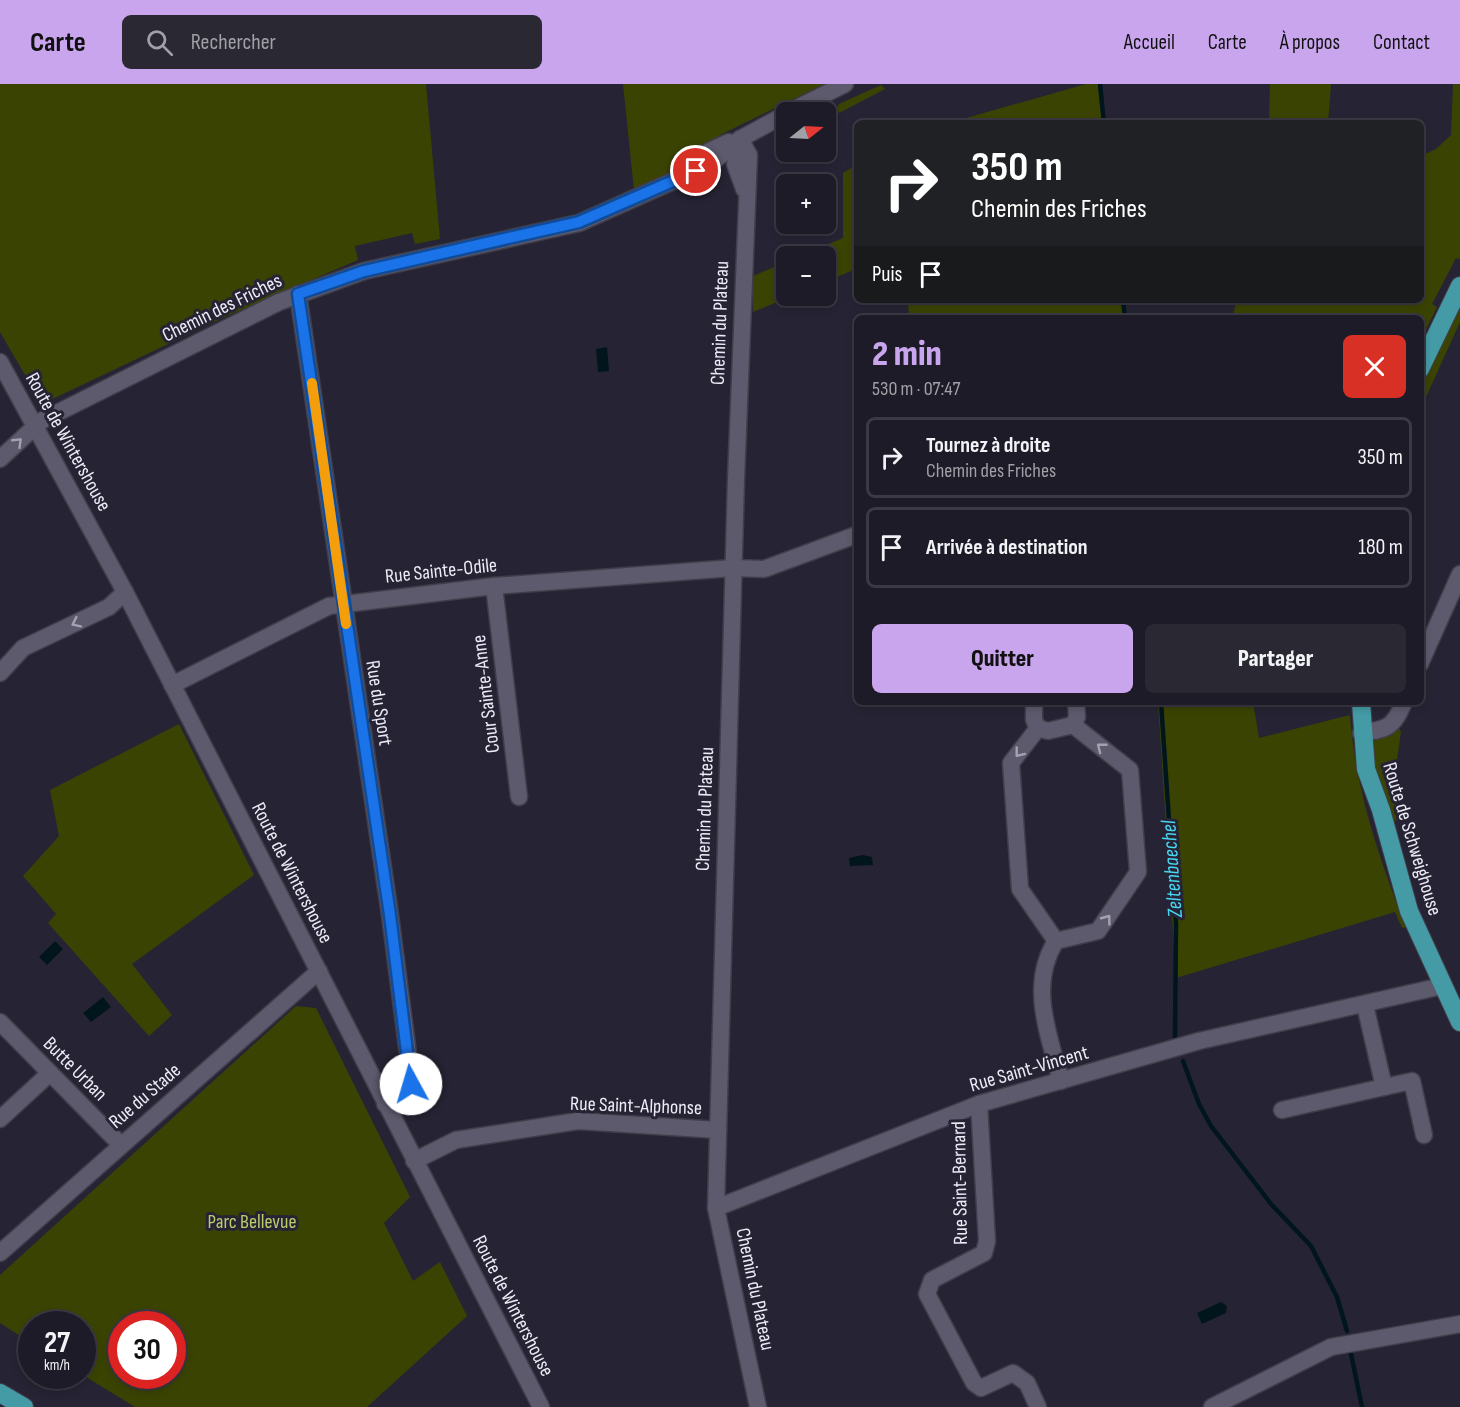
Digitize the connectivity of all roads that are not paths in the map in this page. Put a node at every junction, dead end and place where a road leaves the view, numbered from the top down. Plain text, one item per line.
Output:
1 (844, 84) edge
2 (809, 102) edge
3 (776, 118) edge
4 (740, 139) junction
5 (1460, 286) edge
6 (298, 294) junction
7 (1424, 361) edge
8 (0, 362) edge
9 (36, 424) junction
10 (0, 459) edge
11 (854, 536) edge
12 (734, 568) junction
13 (1459, 577) edge
14 (494, 586) junction
15 (125, 592) junction
16 (343, 603) junction
17 (1424, 655) edge
18 (0, 673) edge
19 (172, 685) junction
20 (1034, 705) edge
21 (1076, 705) edge
22 (1361, 705) edge
23 (1403, 705) edge
24 (1073, 724) junction
25 (1038, 728) junction
26 (1361, 733) junction
27 (519, 796) dead end
28 (1056, 941) junction
29 (319, 971) junction
30 (1442, 986) junction
31 (1365, 1005) junction
32 (0, 1022) edge
33 (1460, 1022) edge
34 (50, 1073) junction
35 (1061, 1081) junction
36 (1384, 1087) junction
37 (385, 1104) junction
38 (979, 1104) junction
39 (1282, 1110) dead end
40 (0, 1119) edge
41 (718, 1130) junction
42 (1424, 1135) dead end
43 (121, 1145) junction
44 (414, 1161) junction
45 (716, 1208) junction
46 (0, 1253) edge
47 (1460, 1324) edge
48 (0, 1393) edge
49 (24, 1407) edge
50 (541, 1407) edge
51 (758, 1407) edge
52 (1038, 1407) edge
53 (1212, 1407) edge

1 - 2 street, Chemin des Friches
3 - 4 street, Chemin des Friches
4 - 6 street, Chemin des Friches
4 - 12 street, Chemin du Plateau
5 - 7 main road
6 - 9 street, Chemin des Friches
6 - 16 street, Rue du Sport
8 - 9 street, Route de Wintershouse
10 -> 9 street, Chemin des Friches
9 - 15 street, Route de Wintershouse
11 - 12 street, Rue Sainte-Odile
12 - 14 street, Rue Sainte-Odile
12 - 41 street, Chemin du Plateau
13 - 17 street
14 - 16 street, Rue Sainte-Odile
14 - 27 street, Cour Sainte-Anne
15 -> 18 street
15 - 19 street, Route de Wintershouse
16 - 19 street, Rue Sainte-Odile
16 - 37 street, Rue du Sport
19 - 29 street, Route de Wintershouse
20 - 25 street
21 - 24 street
22 - 26 main road, Route de Schweighouse
23 - 26 street
24 - 25 street
28 -> 24 street
25 -> 28 street
26 - 30 main road, Route de Schweighouse
28 - 35 street
29 - 37 street, Route de Wintershouse
29 - 43 street, Rue du Stade
30 - 31 street, Rue Saint-Vincent
30 - 33 main road, Route de Schweighouse
31 - 35 street, Rue Saint-Vincent
31 - 36 street
32 - 34 street, Butte Urban
34 - 40 street
34 - 43 street, Butte Urban
35 - 38 street, Rue Saint-Vincent
36 - 39 street
36 - 42 street
37 - 44 street, Route de Wintershouse
38 - 45 street, Rue Saint-Vincent
38 - 52 street, Rue Saint-Bernard
41 - 44 street, Rue Saint-Alphonse
41 - 45 street, Chemin du Plateau
43 - 46 street, Rue du Stade
44 - 50 street, Route de Wintershouse
45 - 51 street, Chemin du Plateau
47 - 53 street
48 - 49 main road

